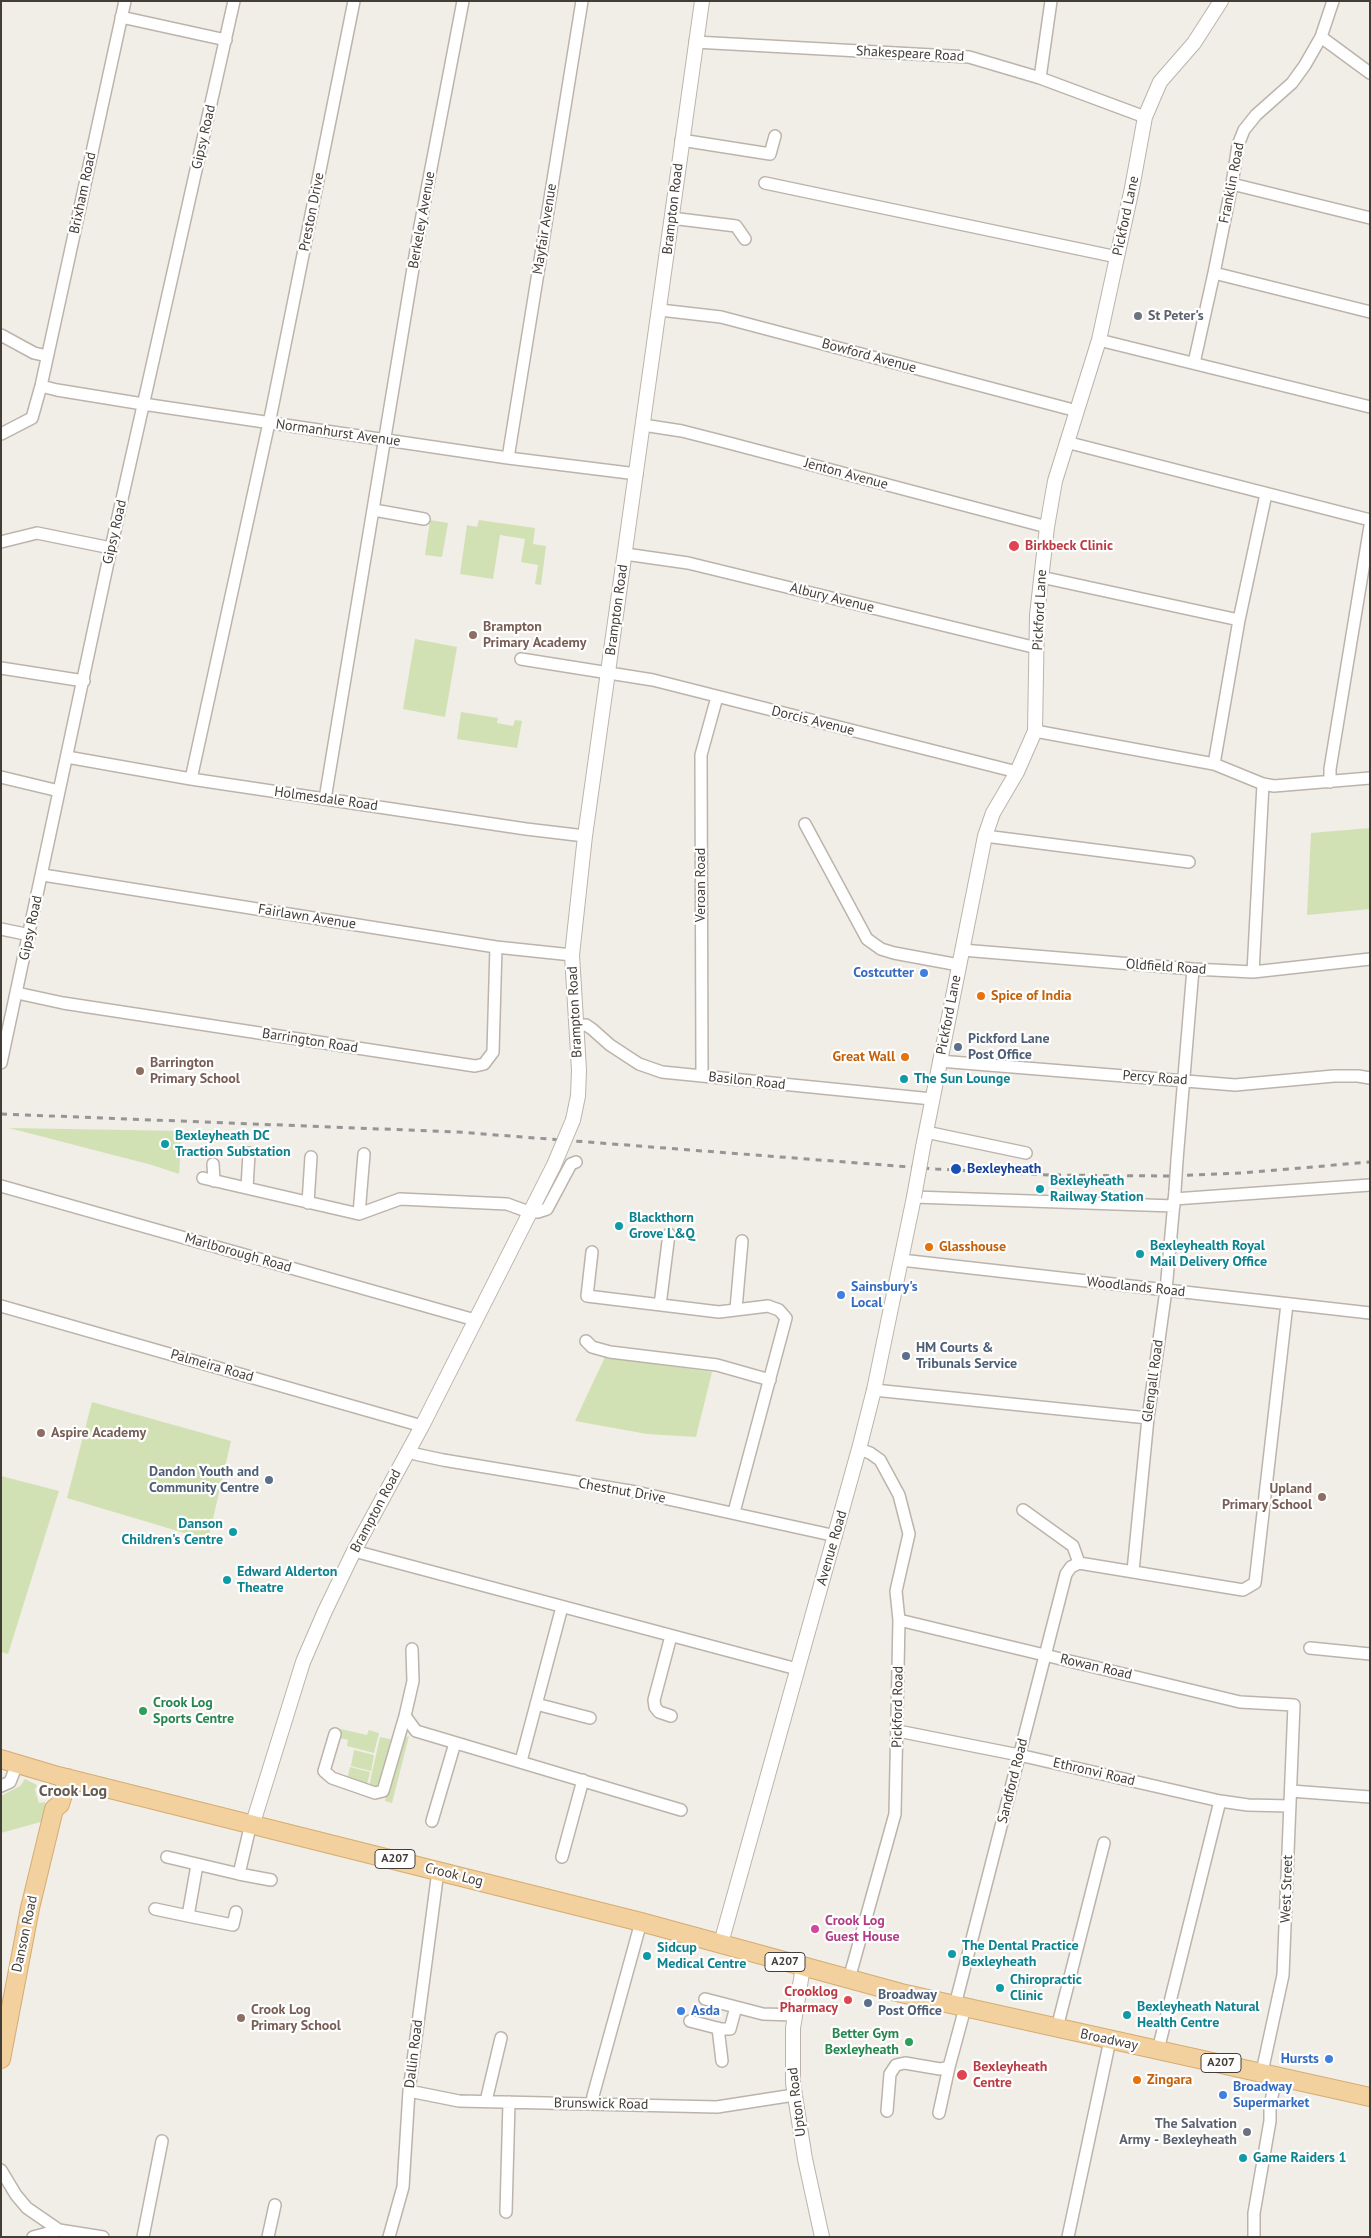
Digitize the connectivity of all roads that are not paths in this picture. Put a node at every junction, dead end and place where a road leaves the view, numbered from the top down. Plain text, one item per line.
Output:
1 (125, 1) edge
2 (234, 1) edge
3 (354, 1) edge
4 (463, 1) edge
5 (582, 1) edge
6 (702, 1) edge
7 (1051, 1) edge
8 (1221, 1) edge
9 (1333, 1) edge
10 (121, 17) junction
11 (1320, 36) junction
12 (226, 40) junction
13 (695, 42) junction
14 (1370, 73) edge
15 (1040, 78) junction
16 (1145, 117) junction
17 (776, 136) dead end
18 (681, 140) junction
19 (765, 183) dead end
20 (1232, 184) junction
21 (671, 218) junction
22 (1370, 218) edge
23 (745, 239) dead end
24 (1117, 258) junction
25 (1214, 273) junction
26 (660, 310) junction
27 (1370, 312) edge
28 (1, 336) edge
29 (1098, 340) junction
30 (47, 356) junction
31 (1194, 363) junction
32 (41, 386) junction
33 (143, 404) junction
34 (1370, 407) edge
35 (1077, 411) junction
36 (268, 422) junction
37 (643, 426) junction
38 (1, 434) edge
39 (385, 439) junction
40 (1066, 442) junction
41 (508, 458) junction
42 (637, 474) junction
43 (1266, 494) junction
44 (374, 510) junction
45 (424, 519) dead end
46 (1370, 520) edge
47 (1370, 526) edge
48 (1047, 528) junction
49 (1, 542) edge
50 (111, 548) junction
51 (625, 554) junction
52 (1041, 577) junction
53 (1239, 620) junction
54 (1037, 648) junction
55 (521, 659) dead end
56 (1, 668) edge
57 (608, 673) junction
58 (84, 681) junction
59 (717, 697) junction
60 (1035, 731) junction
61 (67, 757) junction
62 (1214, 764) junction
63 (1017, 772) junction
64 (1, 777) edge
65 (1370, 778) edge
66 (191, 779) junction
67 (1330, 782) junction
68 (1263, 784) junction
69 (59, 791) junction
70 (325, 799) junction
71 (805, 824) dead end
72 (585, 836) junction
73 (985, 836) junction
74 (1189, 862) dead end
75 (42, 875) junction
76 (1, 929) edge
77 (30, 935) junction
78 (496, 947) junction
79 (962, 950) junction
80 (572, 955) junction
81 (1370, 959) edge
82 (959, 964) junction
83 (1192, 969) junction
84 (1254, 972) junction
85 (17, 993) junction
86 (576, 1026) junction
87 (3, 1042) edge
88 (939, 1061) junction
89 (1, 1063) edge
90 (702, 1076) junction
91 (1370, 1078) edge
92 (1184, 1080) junction
93 (932, 1099) junction
94 (926, 1132) junction
95 (923, 1147) joint
96 (249, 1153) dead end
97 (1026, 1153) dead end
98 (364, 1154) dead end
99 (311, 1157) dead end
100 (576, 1162) dead end
101 (213, 1164) dead end
102 (1370, 1185) edge
103 (1, 1186) edge
104 (247, 1188) junction
105 (914, 1196) junction
106 (1174, 1199) junction
107 (308, 1203) junction
108 (529, 1212) junction
109 (359, 1214) junction
110 (669, 1234) dead end
111 (742, 1241) dead end
112 (592, 1252) dead end
113 (901, 1260) junction
114 (1166, 1290) junction
115 (660, 1304) junction
116 (1287, 1304) junction
117 (1, 1306) edge
118 (736, 1310) junction
119 (1370, 1314) edge
120 (475, 1320) junction
121 (586, 1341) dead end
122 (770, 1380) junction
123 (874, 1390) junction
124 (1148, 1418) junction
125 (422, 1426) junction
126 (859, 1449) junction
127 (408, 1450) junction
128 (1023, 1510) dead end
129 (734, 1512) junction
130 (836, 1536) junction
131 (354, 1551) junction
132 (1079, 1563) junction
133 (1133, 1571) junction
134 (562, 1608) junction
135 (898, 1620) junction
136 (671, 1636) junction
137 (1310, 1648) dead end
138 (412, 1649) dead end
139 (1370, 1654) edge
140 (1046, 1656) junction
141 (798, 1669) junction
142 (536, 1704) junction
143 (1294, 1705) joint
144 (404, 1716) junction
145 (671, 1716) dead end
146 (590, 1718) dead end
147 (898, 1731) junction
148 (335, 1734) dead end
149 (455, 1743) junction
150 (1019, 1755) junction
151 (521, 1761) junction
152 (9, 1762) edge
153 (63, 1777) junction
154 (583, 1780) junction
155 (1, 1786) edge
156 (1292, 1791) junction
157 (1370, 1797) edge
158 (1220, 1801) junction
159 (1290, 1806) junction
160 (681, 1810) dead end
161 (432, 1821) dead end
162 (252, 1823) junction
163 (1104, 1843) dead end
164 (167, 1857) dead end
165 (562, 1857) dead end
166 (197, 1865) junction
167 (438, 1871) junction
168 (239, 1874) junction
169 (271, 1880) dead end
170 (155, 1909) dead end
171 (236, 1912) dead end
172 (188, 1916) junction
173 (641, 1922) junction
174 (721, 1943) junction
175 (803, 1967) junction
176 (849, 1980) junction
177 (705, 1999) dead end
178 (736, 2007) junction
179 (960, 2007) junction
180 (795, 2015) junction
181 (690, 2021) dead end
182 (718, 2028) junction
183 (1057, 2028) junction
184 (502, 2038) dead end
185 (1110, 2040) junction
186 (1158, 2050) junction
187 (1, 2059) edge
188 (722, 2061) dead end
189 (949, 2067) junction
190 (1270, 2073) junction
191 (409, 2091) junction
192 (794, 2095) junction
193 (1370, 2097) edge
194 (486, 2101) junction
195 (509, 2102) junction
196 (592, 2104) junction
197 (887, 2111) dead end
198 (939, 2113) dead end
199 (162, 2140) dead end
200 (1, 2170) edge
201 (275, 2206) dead end
202 (506, 2212) dead end
203 (58, 2230) junction
204 (33, 2237) edge
205 (103, 2237) edge
206 (143, 2237) edge
207 (268, 2237) edge
208 (389, 2237) edge
209 (822, 2237) edge
210 (1068, 2237) edge
211 (1254, 2237) edge

1 - 10 street, Brixham Road
2 - 12 street, Gipsy Road
3 - 36 street, Preston Drive
4 - 39 street, Berkeley Avenue
5 - 41 street, Mayfair Avenue
6 - 13 street, Brampton Road
7 - 15 street
8 - 16 street, Pickford Lane
9 - 11 street, Franklin Road
10 - 12 street
10 - 30 street, Brixham Road
11 - 14 street
11 - 20 street, Franklin Road
12 - 33 street, Gipsy Road
13 - 15 street, Shakespeare Road
13 - 18 street, Brampton Road
15 - 16 street, Shakespeare Road
16 - 24 street, Pickford Lane
17 - 18 street
18 - 21 street, Brampton Road
19 - 24 street
20 - 22 street
20 - 25 street, Franklin Road
21 - 23 street
21 - 26 street, Brampton Road
24 - 29 street, Pickford Lane
25 - 27 street
25 - 31 street, Franklin Road
26 - 35 street, Bowford Avenue
26 - 37 street, Brampton Road
28 - 30 street
29 - 31 street
29 - 35 street, Pickford Lane
30 - 32 street, Brixham Road
31 - 34 street
32 - 33 street, Normanhurst Avenue
32 - 38 street, Brixham Road
33 - 36 street, Normanhurst Avenue
33 - 50 street, Gipsy Road
35 - 40 street, Pickford Lane
36 - 39 street, Normanhurst Avenue
36 - 66 street, Preston Drive
37 - 42 street, Brampton Road
37 - 48 street, Jenton Avenue
39 - 41 street, Normanhurst Avenue
39 - 44 street, Berkeley Avenue
40 - 43 street
40 - 48 street, Pickford Lane
41 - 42 street, Normanhurst Avenue
42 - 51 street, Brampton Road
43 - 46 street
43 - 53 street
44 - 45 street
44 - 70 street, Berkeley Avenue
47 - 67 street
48 - 52 street, Pickford Lane
49 - 50 street
50 - 58 street, Gipsy Road
51 - 54 street, Albury Avenue
51 - 57 street, Brampton Road
52 - 53 street
52 - 54 street, Pickford Lane
53 - 62 street
54 - 60 street, Pickford Lane
55 - 57 street, Dorcis Avenue
56 - 58 street
57 - 59 street, Dorcis Avenue
57 - 72 street, Brampton Road
58 - 61 street, Gipsy Road
59 - 63 street, Dorcis Avenue
59 - 90 street, Veroan Road
60 - 62 street
60 - 63 street, Pickford Lane
61 - 66 street, Holmesdale Road
61 - 69 street, Gipsy Road
62 - 68 street
63 - 73 street, Pickford Lane
64 - 69 street
65 - 67 street
66 - 70 street, Holmesdale Road
67 - 68 street
68 - 84 street
69 - 75 street, Gipsy Road
70 - 72 street, Holmesdale Road
71 - 82 street
72 - 80 street, Brampton Road
73 - 74 street
73 - 79 street, Pickford Lane
75 - 77 street, Gipsy Road
75 - 78 street, Fairlawn Avenue
76 - 77 street
77 - 85 street, Gipsy Road
78 - 80 street, Fairlawn Avenue
78 - 85 street, Barrington Road
79 - 82 street, Pickford Lane
79 - 83 street, Oldfield Road
80 - 86 street, Brampton Road
81 - 84 street, Oldfield Road
82 - 88 street, Pickford Lane
83 - 84 street, Oldfield Road
83 - 92 street, Glengall Road
85 - 87 street, Gipsy Road
86 - 90 street, Basilon Road
86 - 108 street, Brampton Road, bridge
87 - 89 street, Gipsy Road
88 - 92 street, Percy Road
88 - 93 street, Pickford Lane
90 - 93 street, Basilon Road
91 - 92 street, Percy Road
92 - 106 street, Glengall Road, bridge
93 - 94 street, Pickford Lane
94 - 95 street, Pickford Lane
94 - 97 street
95 - 105 street, Avenue Road, bridge
96 - 104 street
98 - 109 street
99 - 107 street
100 - 108 street
101 - 104 street
102 - 106 street
103 - 120 street, Marlborough Road
104 - 107 street
105 - 106 street
105 - 113 street, Avenue Road
106 - 114 street, Glengall Road
107 - 109 street
108 - 109 street
108 - 120 street, Brampton Road
110 - 115 street
111 - 118 street
112 - 115 street
113 - 114 street, Woodlands Road
113 - 123 street, Avenue Road
114 - 116 street, Woodlands Road
114 - 124 street, Glengall Road
115 - 118 street
116 - 119 street, Woodlands Road
116 - 133 street
117 - 125 street, Palmeira Road
118 - 122 street
120 - 125 street, Brampton Road
121 - 122 street
122 - 129 street
123 - 124 street
123 - 126 street, Avenue Road
124 - 133 street, Glengall Road
125 - 127 street, Brampton Road
126 - 130 street, Avenue Road
126 - 135 street, Pickford Road
127 - 129 street, Chestnut Drive
127 - 131 street, Brampton Road
128 - 132 street
129 - 130 street, Chestnut Drive
130 - 141 street, Avenue Road
131 - 134 street
131 - 162 street, Brampton Road
132 - 133 street
132 - 140 street, Sandford Road
134 - 136 street
134 - 142 street
135 - 140 street, Rowan Road
135 - 147 street, Pickford Road
136 - 141 street
136 - 145 street
137 - 139 street
138 - 144 street
140 - 143 street, Rowan Road
140 - 150 street, Sandford Road
141 - 174 street, Avenue Road
142 - 146 street
142 - 151 street
143 - 156 street, West Street
144 - 148 street
144 - 149 street
147 - 150 street, Ethronvi Road
147 - 176 street, Pickford Road
149 - 151 street
149 - 161 street
150 - 158 street, Ethronvi Road
150 - 179 street, Sandford Road
151 - 154 street
152 - 153 main road, A207
152 - 155 street
153 - 162 main road, Crook Log / A207
153 - 187 main road, Danson Road
154 - 160 street
154 - 165 street
156 - 157 street
156 - 159 street, West Street
158 - 159 street, Ethronvi Road
158 - 186 street
159 - 190 street, West Street
162 - 167 main road, Crook Log / A207
162 - 168 street
163 - 183 street
164 - 166 street
166 - 168 street
166 - 172 street
167 - 173 main road, Crook Log / A207
167 - 191 street, Dallin Road
168 - 169 street
170 - 172 street
171 - 172 street
173 - 174 main road, Crook Log / A207
173 - 196 street
174 - 175 main road, Crook Log / A207
175 - 176 main road, Crook Log / A207
175 - 180 street, Upton Road
176 - 179 main road, Broadway / A207
177 - 178 street
178 - 180 street
178 - 182 street
179 - 183 main road, Broadway / A207
179 - 189 street, Sandford Road
180 - 192 street, Upton Road
181 - 182 street
182 - 188 street
183 - 185 main road, Broadway / A207
184 - 194 street
185 - 186 main road, Broadway / A207
185 - 210 street
186 - 190 main road, Broadway / A207
189 - 197 street
189 - 198 street, Sandford Road
190 - 193 main road, Broadway / A207
190 - 211 street, West Street
191 - 194 street, Brunswick Road
191 - 208 street, Dallin Road
192 - 196 street, Brunswick Road
192 - 209 street, Upton Road
194 - 195 street, Brunswick Road
195 - 196 street, Brunswick Road
195 - 202 street
199 - 206 street
200 - 203 street
201 - 207 street
203 - 204 street
203 - 205 street

